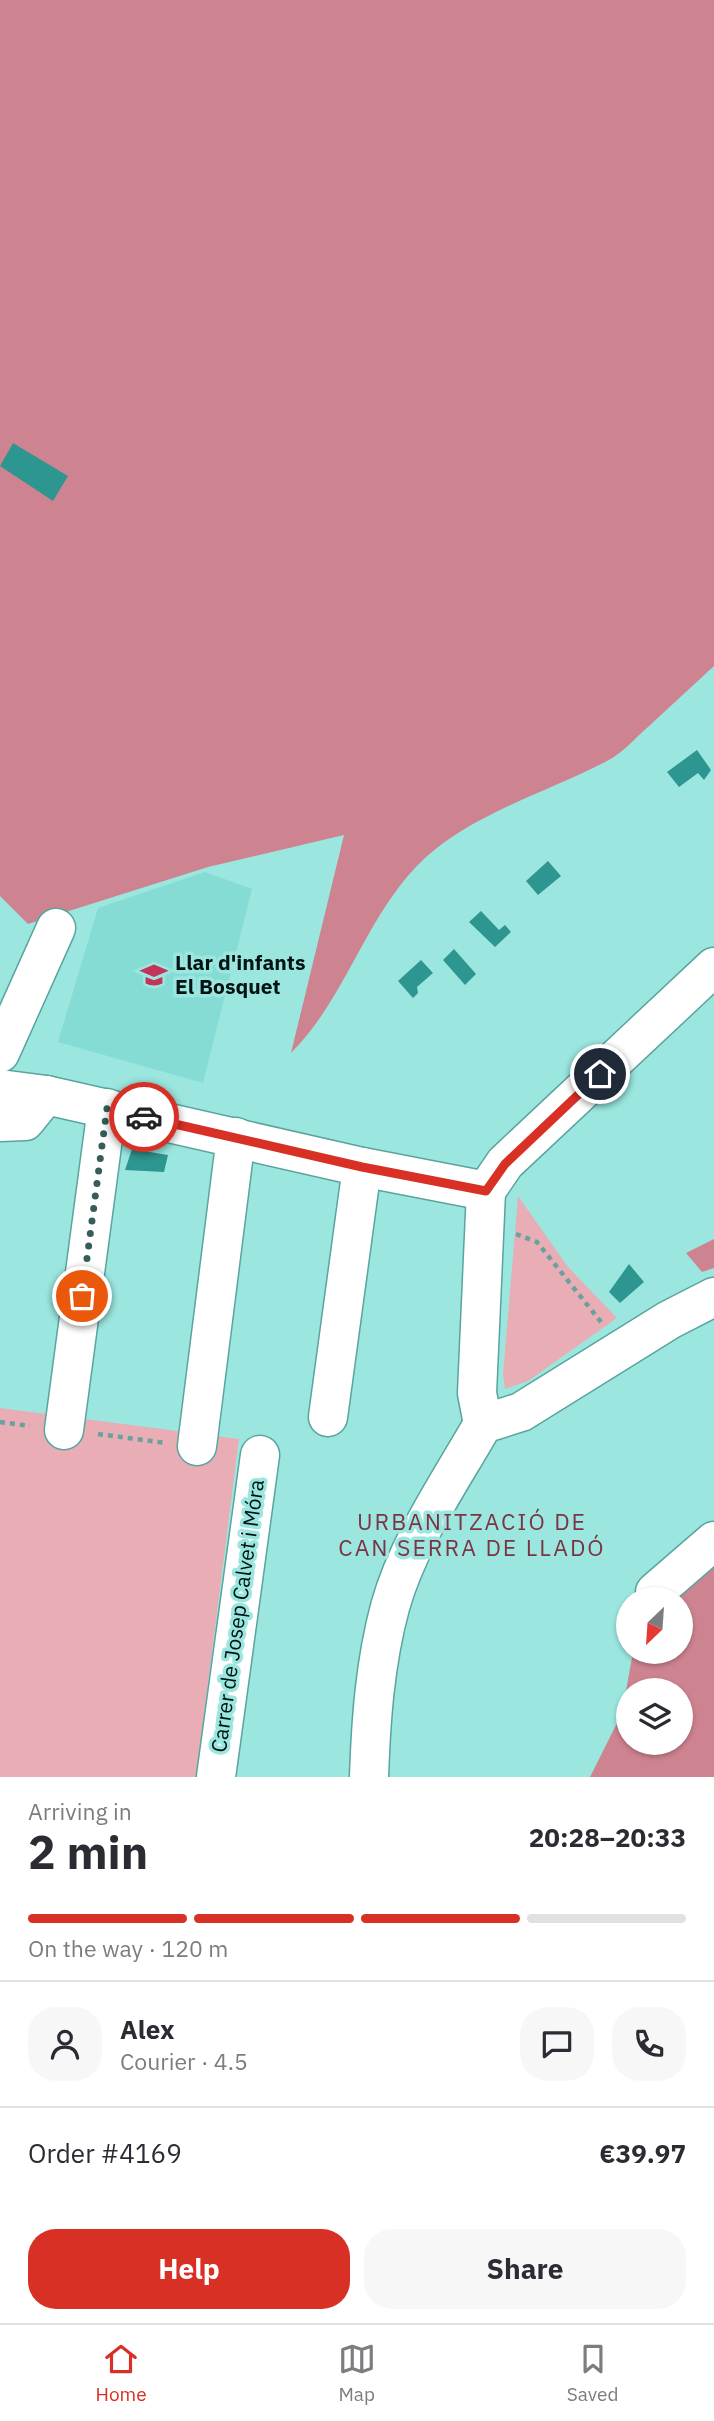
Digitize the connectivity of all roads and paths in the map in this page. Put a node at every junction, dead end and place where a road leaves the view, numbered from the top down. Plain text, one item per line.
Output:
1 (57, 928) dead end
2 (714, 968) edge
3 (0, 1053) edge
4 (0, 1088) edge
5 (46, 1095) junction
6 (107, 1108) junction
7 (0, 1122) edge
8 (236, 1137) junction
9 (362, 1167) junction
10 (486, 1191) junction
11 (484, 1229) junction
12 (714, 1297) edge
13 (630, 1344) junction
14 (328, 1417) dead end
15 (0, 1422) edge
16 (483, 1424) junction
17 (64, 1430) junction
18 (197, 1446) joint
19 (260, 1455) dead end
20 (714, 1542) edge
21 (661, 1587) edge
22 (216, 1777) edge
23 (369, 1777) edge

1 - 3 street
2 - 10 street
4 - 5 street
5 - 6 street
5 - 7 street
6 - 8 street
6 - 17 street
8 - 9 street
8 - 18 street
9 - 10 street
9 - 14 street
10 - 11 street
11 - 13 path
11 - 16 street
12 - 13 street
13 - 16 street
15 - 17 path
16 - 23 street
17 - 18 path
19 - 22 street, Carrer de Josep Calvet i Móra
20 - 21 street

